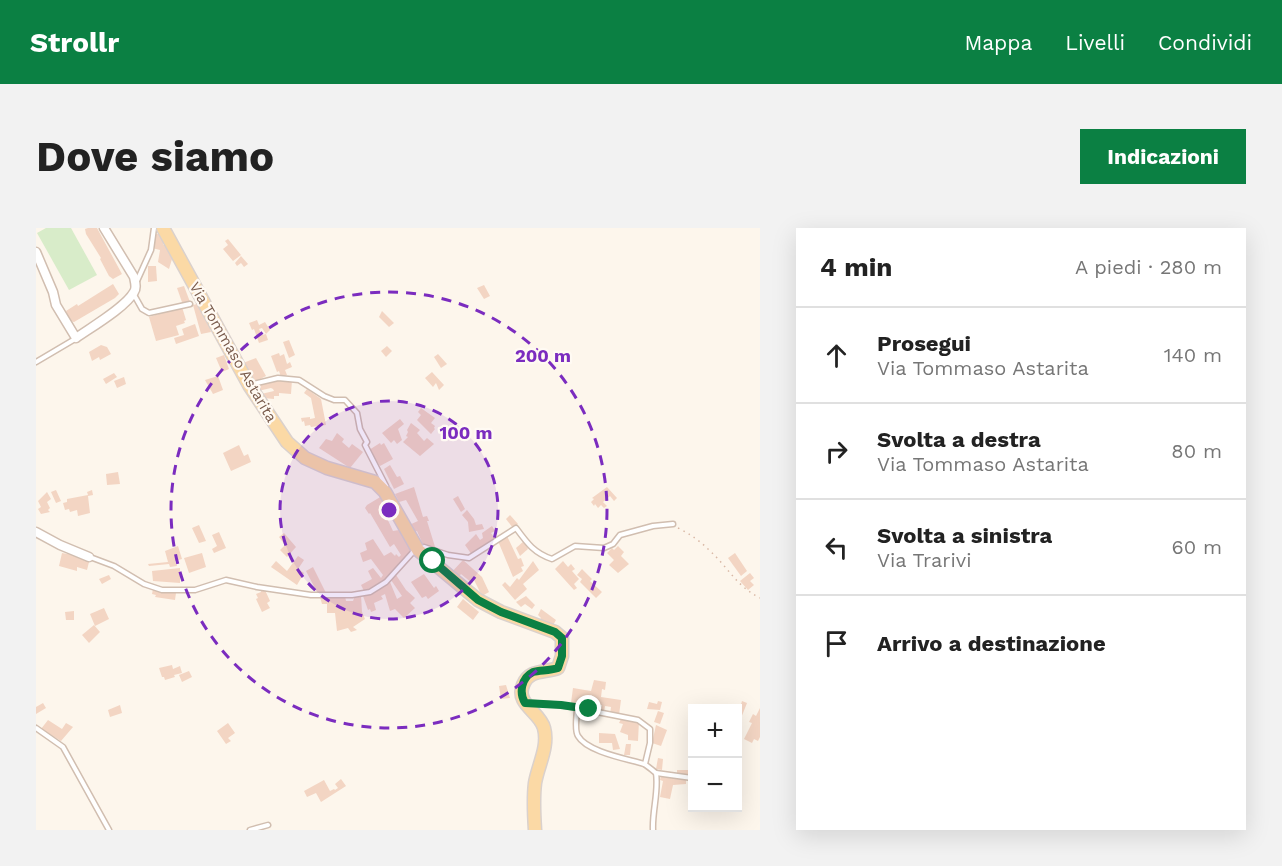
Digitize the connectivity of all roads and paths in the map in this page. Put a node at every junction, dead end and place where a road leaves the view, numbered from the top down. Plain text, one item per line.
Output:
1 (104, 228) edge
2 (154, 228) edge
3 (163, 228) edge
4 (36, 252) edge
5 (134, 289) junction
6 (190, 304) dead end
7 (76, 338) junction
8 (36, 362) edge
9 (249, 385) junction
10 (391, 503) junction
11 (401, 522) junction
12 (673, 524) joint
13 (36, 532) edge
14 (418, 550) junction
15 (89, 557) joint
16 (760, 598) edge
17 (525, 703) junction
18 (577, 708) junction
19 (36, 728) edge
20 (645, 764) junction
21 (656, 773) junction
22 (688, 777) edge
23 (268, 825) dead end
24 (109, 830) edge
25 (250, 830) edge
26 (535, 830) edge
27 (653, 830) edge

1 - 5 street
2 - 5 lane
3 - 9 main road, Via Tommaso Astarita
4 - 7 street
5 - 6 lane
5 - 7 street
7 - 8 lane
9 - 10 main road, Via Tommaso Astarita
9 - 10 lane
10 - 11 main road, Via Tommaso Astarita
11 - 14 main road, Via Tommaso Astarita
11 - 15 lane
12 - 14 lane
12 - 16 path
13 - 15 street
14 - 17 main road, Via Tommaso Astarita
17 - 18 lane
17 - 26 main road
18 - 20 lane
18 - 20 lane
19 - 24 lane
20 - 21 lane
21 - 22 lane
21 - 27 lane
23 - 25 lane

